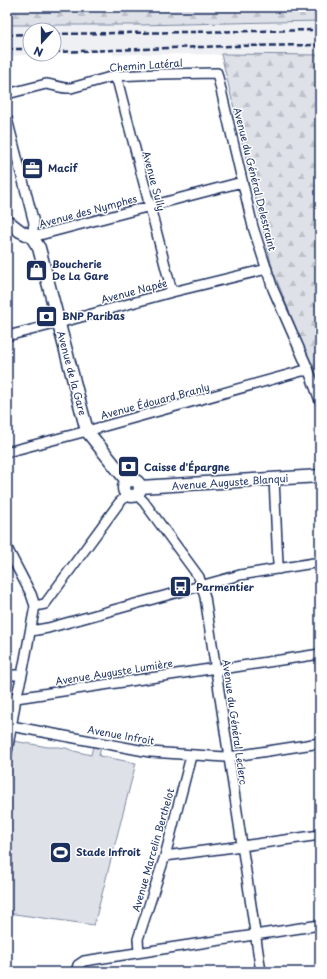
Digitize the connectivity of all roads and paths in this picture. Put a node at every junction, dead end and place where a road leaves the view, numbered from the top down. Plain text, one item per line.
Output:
1 (217, 73) joint
2 (114, 76) junction
3 (7, 94) edge
4 (7, 119) edge
5 (242, 182) junction
6 (150, 206) junction
7 (7, 221) edge
8 (32, 237) junction
9 (267, 269) junction
10 (172, 292) junction
11 (58, 323) junction
12 (7, 336) edge
13 (309, 371) junction
14 (320, 401) edge
15 (87, 431) junction
16 (7, 452) edge
17 (320, 476) edge
18 (274, 479) junction
19 (134, 493) junction
20 (7, 548) edge
21 (320, 562) edge
22 (279, 569) junction
23 (202, 585) junction
24 (36, 606) junction
25 (31, 630) junction
26 (320, 654) edge
27 (216, 669) junction
28 (7, 675) edge
29 (22, 676) junction
30 (16, 698) junction
31 (7, 703) edge
32 (11, 726) junction
33 (320, 743) edge
34 (7, 752) edge
35 (190, 755) junction
36 (229, 757) junction
37 (320, 835) edge
38 (242, 846) junction
39 (165, 856) junction
40 (320, 925) edge
41 (256, 935) junction
42 (139, 952) junction
43 (76, 972) edge
44 (261, 972) edge

1 - 2 street, Chemin Latéral
1 - 5 street, Avenue du Général Delestraint
2 - 3 street, Chemin Latéral
2 - 6 street, Avenue Sully
4 - 8 street
5 - 6 street, Avenue des Nymphes
5 - 9 street, Avenue du Général Delestraint
6 - 8 street, Avenue des Nymphes
6 - 10 street, Avenue Sully
7 - 8 street
8 - 11 street, Avenue de la Gare
9 - 10 street, Avenue Napée
9 - 13 street, Avenue du Général Delestraint
10 - 11 street, Avenue Napée
11 - 12 street, Avenue Napée
11 - 15 street, Avenue de la Gare
13 - 14 street, Avenue du Général Delestraint
13 - 15 street, Avenue Édouard Branly
15 - 16 street, Avenue Édouard Branly
15 - 19 street, Avenue de la Gare
17 - 18 street, Avenue Auguste Blanqui
18 - 19 street, Avenue Auguste Blanqui
18 - 22 street
19 - 23 street, Avenue du Général Leclerc
19 - 24 street
20 - 24 street
21 - 22 street
22 - 23 street
23 - 25 street
23 - 27 street, Avenue du Général Leclerc
24 - 25 street
25 - 29 street
26 - 27 street, Avenue Auguste Lumière
27 - 30 street, Avenue Auguste Lumière
27 - 36 street, Avenue du Général Leclerc
28 - 29 street
29 - 30 street
30 - 31 street
30 - 32 street
32 - 34 street
32 - 35 street, Avenue Infroit
33 - 36 street, Avenue Infroit
35 - 36 street, Avenue Infroit
35 - 39 street, Avenue Marcelin Berthelot
36 - 38 street, Avenue du Général Leclerc
37 - 38 street
38 - 39 street
38 - 41 street, Avenue du Général Leclerc
39 - 42 street, Avenue Marcelin Berthelot
40 - 41 street
41 - 42 street
41 - 44 street, Avenue du Général Leclerc
42 - 43 street

